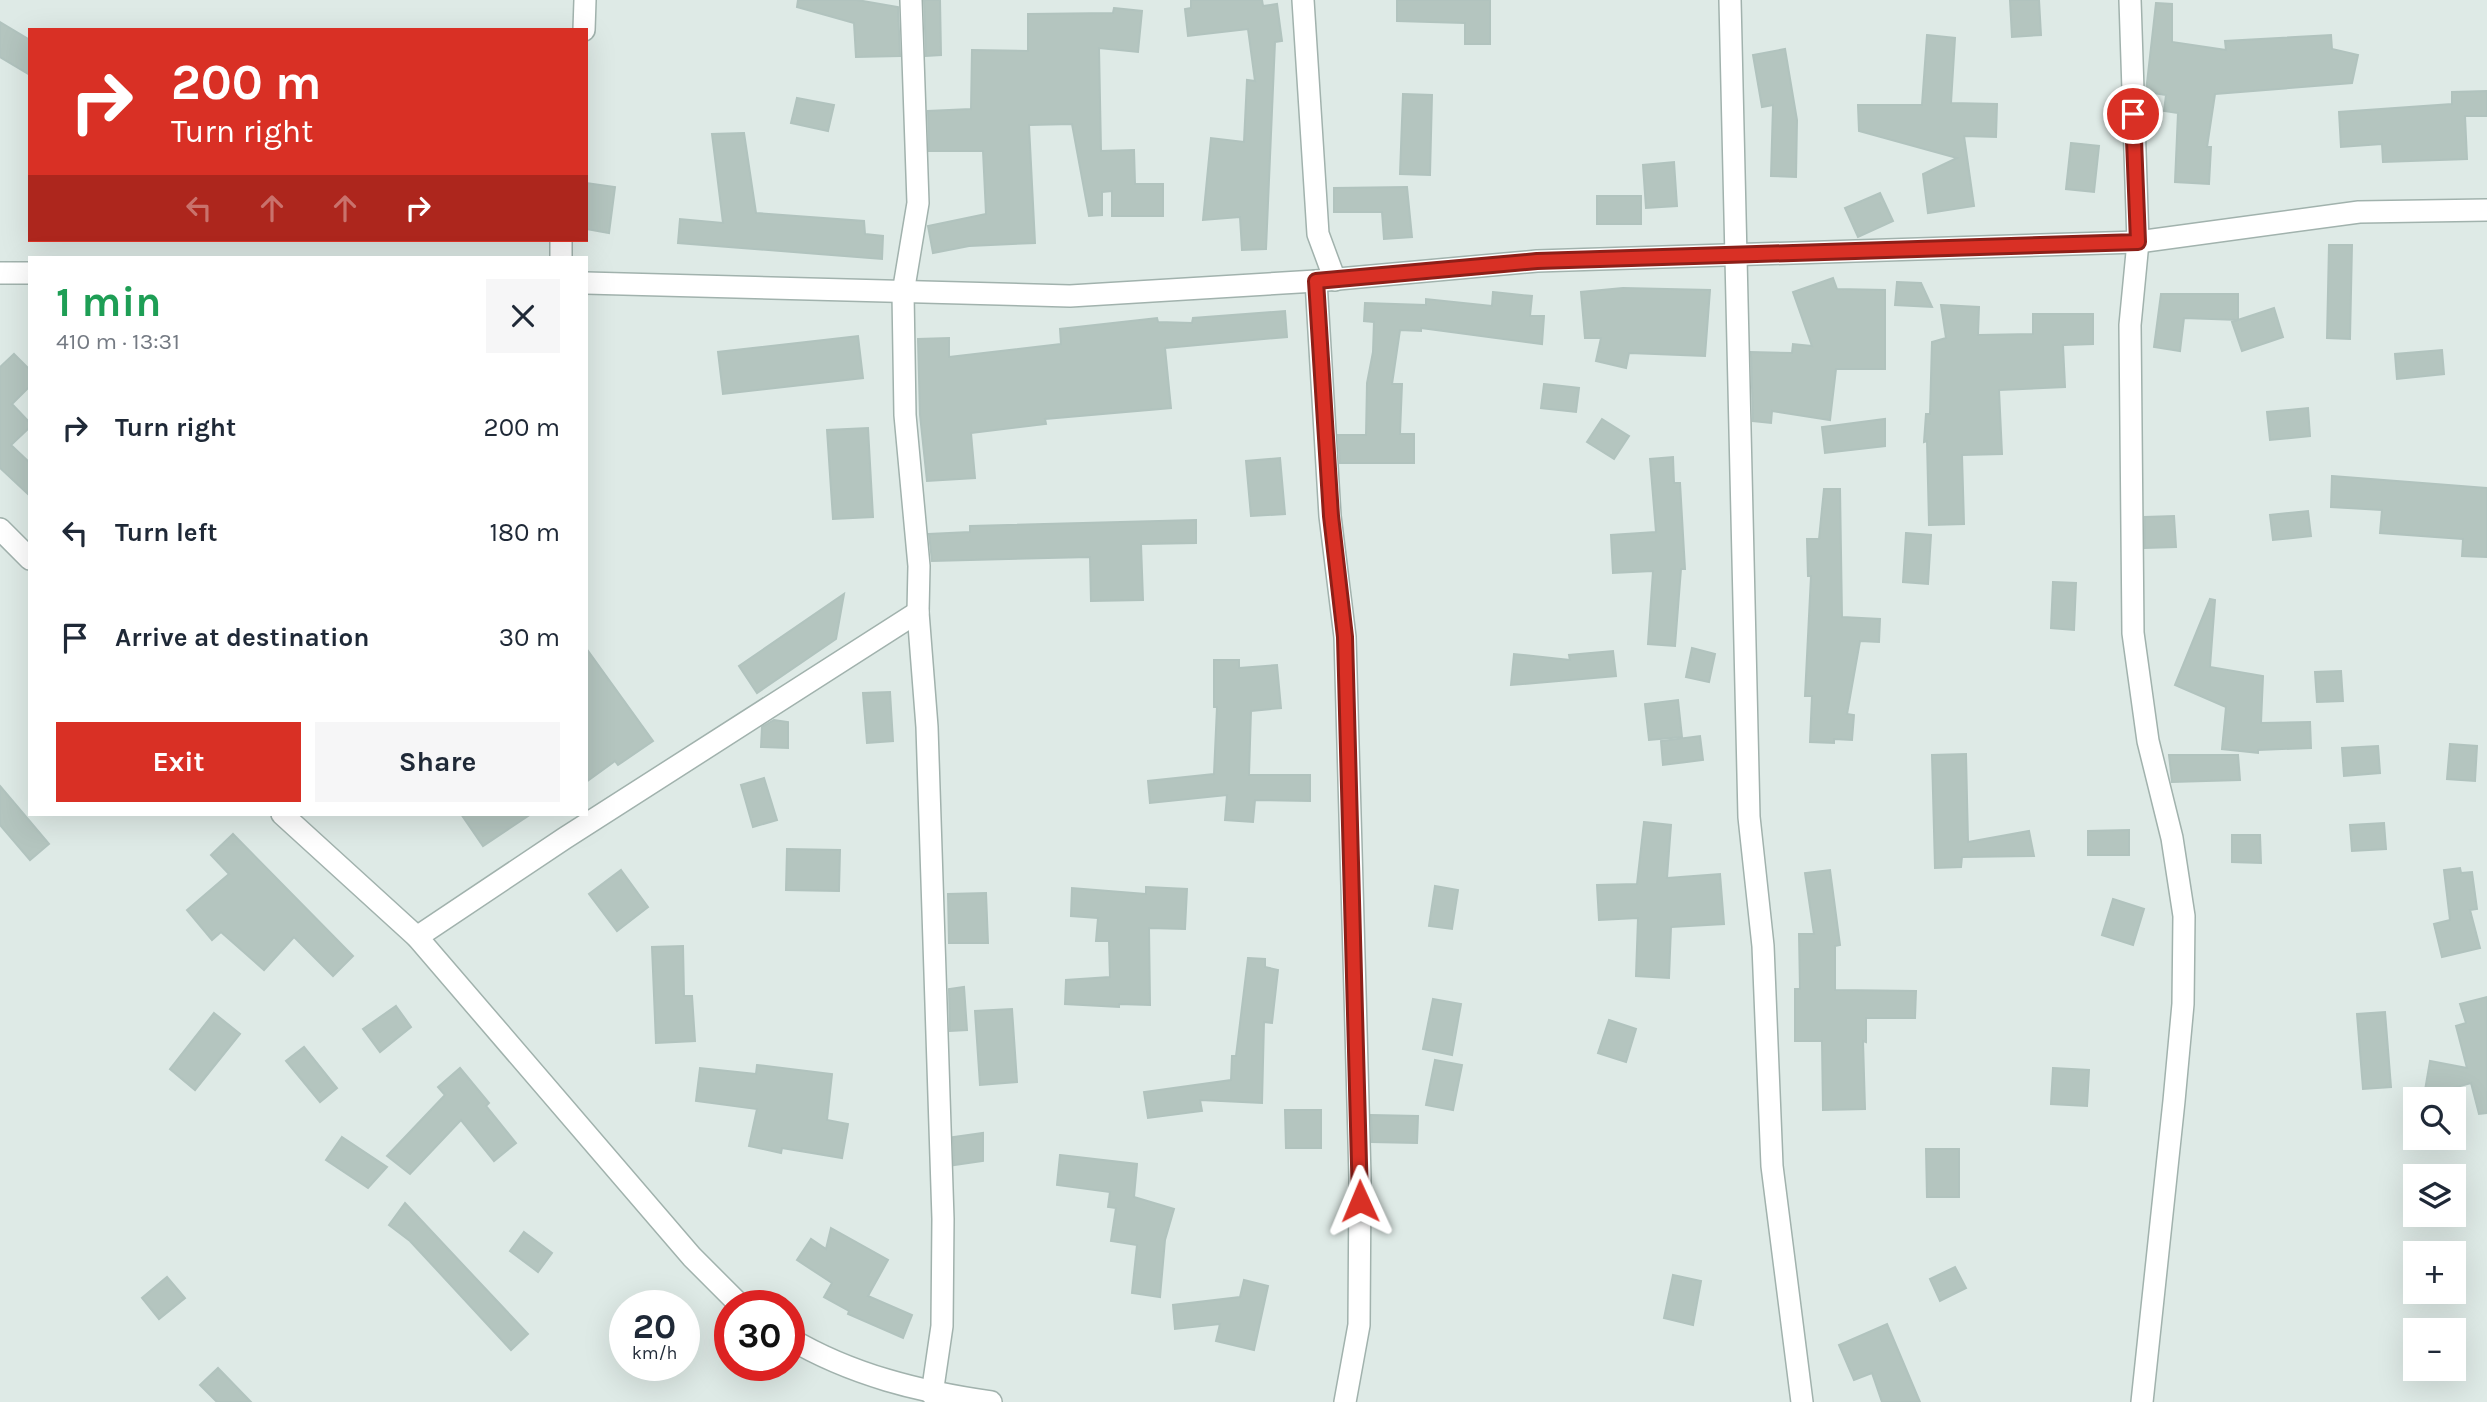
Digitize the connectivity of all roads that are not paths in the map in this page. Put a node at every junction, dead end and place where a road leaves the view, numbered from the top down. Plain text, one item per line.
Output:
1 (585, 0) edge
2 (911, 0) edge
3 (1303, 0) edge
4 (1730, 0) edge
5 (2130, 0) edge
6 (584, 28) edge
7 (2487, 210) edge
8 (2138, 242) junction
9 (1735, 254) junction
10 (0, 273) edge
11 (28, 273) edge
12 (1326, 280) junction
13 (588, 283) edge
14 (903, 293) junction
15 (0, 529) edge
16 (28, 557) edge
17 (918, 612) junction
18 (284, 816) edge
19 (417, 937) junction
20 (724, 1290) edge
21 (805, 1348) edge
22 (932, 1394) junction
23 (991, 1402) edge
24 (1345, 1402) edge
25 (1802, 1402) edge
26 (2142, 1402) edge

1 - 6 street
2 - 14 street
3 - 12 street
4 - 9 street
5 - 8 street
7 - 8 street
8 - 9 street
8 - 26 street
9 - 12 street
9 - 25 street
10 - 11 street
12 - 14 street
12 - 24 street
13 - 14 street
14 - 17 street
15 - 16 street
17 - 19 street
17 - 22 street
18 - 19 street
19 - 20 street
21 - 22 street
22 - 23 street

